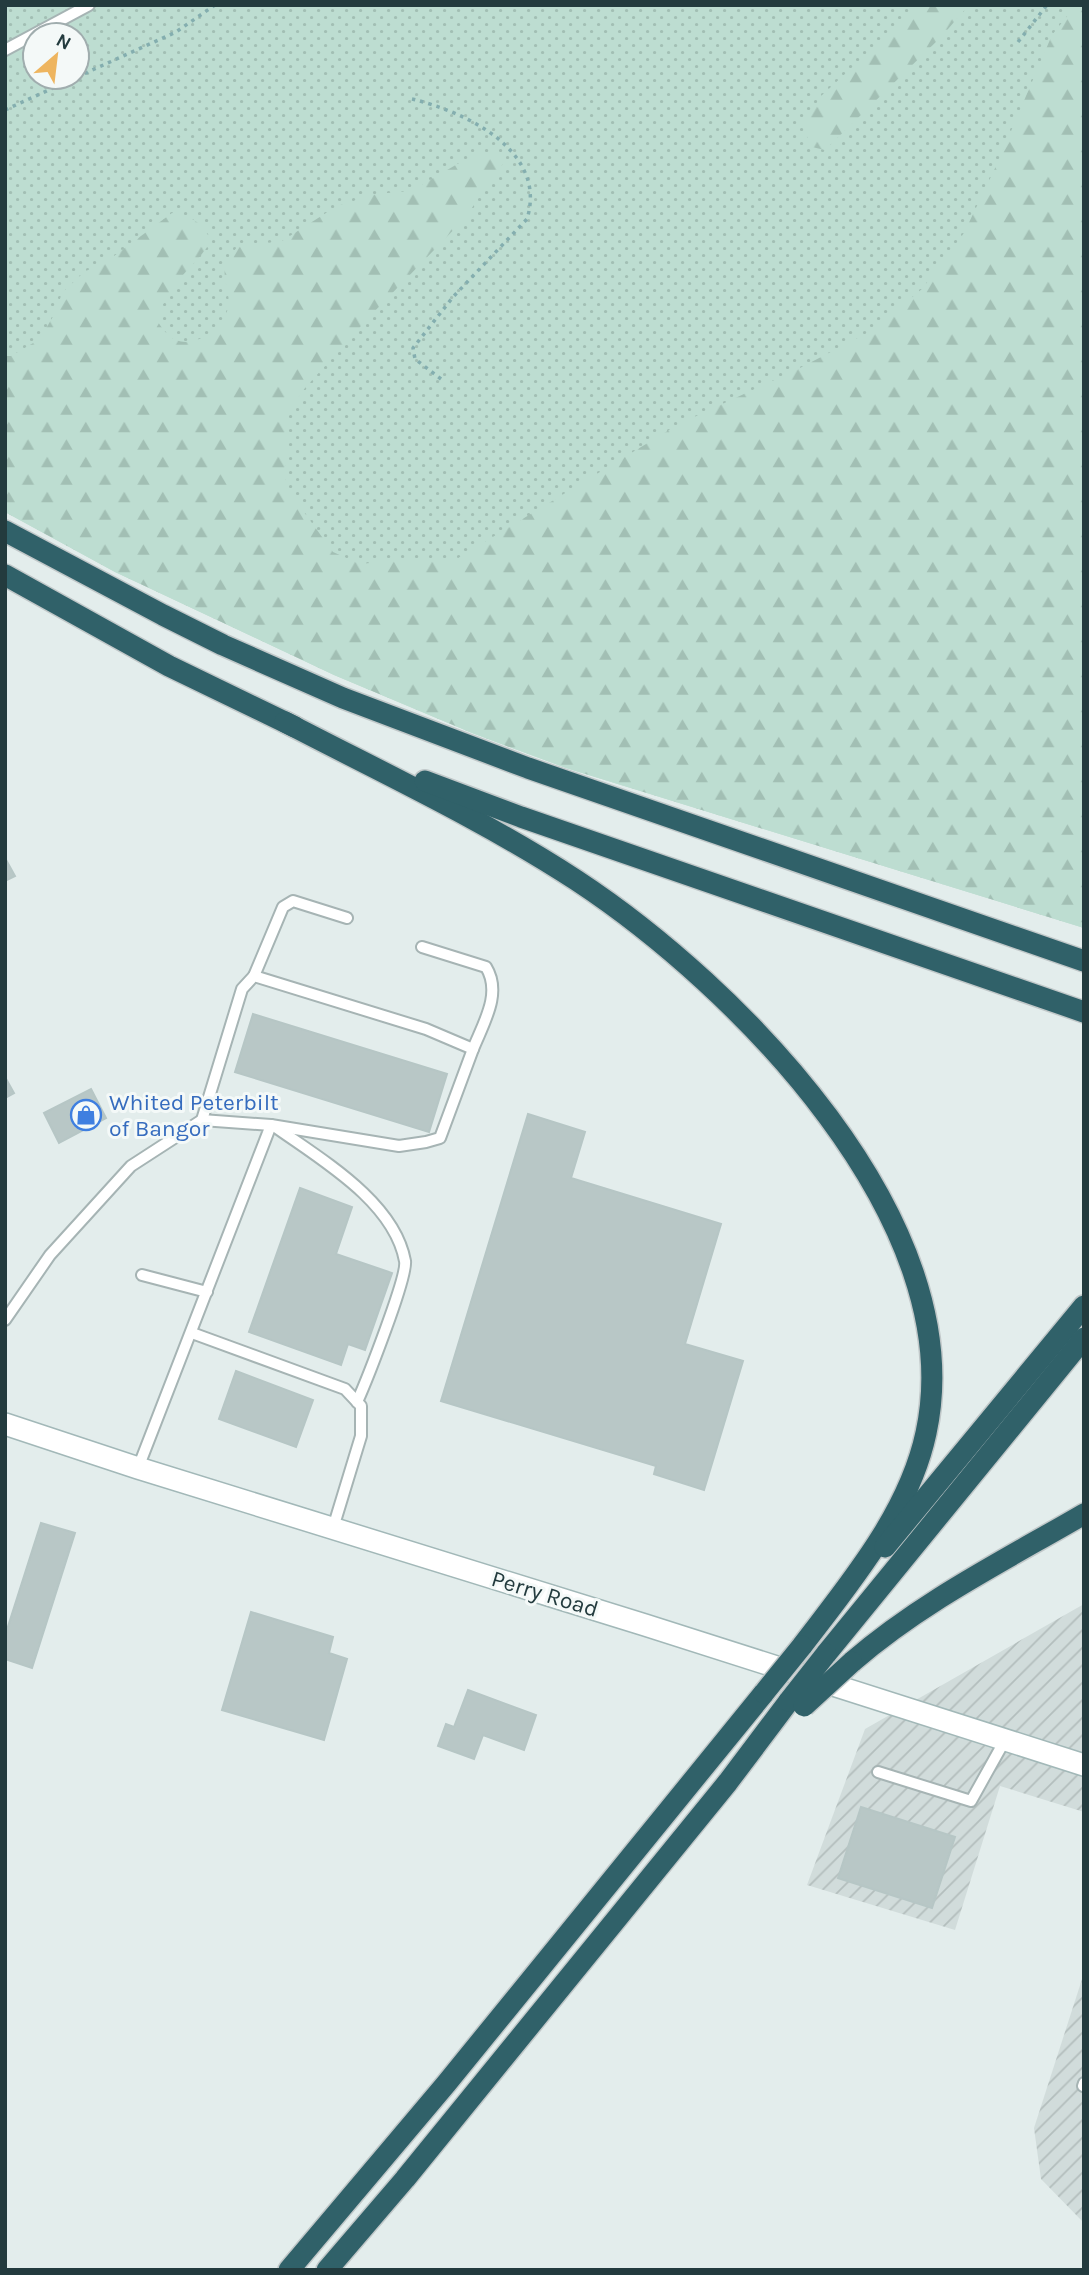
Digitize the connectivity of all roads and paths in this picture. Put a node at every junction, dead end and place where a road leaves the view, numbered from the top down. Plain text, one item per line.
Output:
1 (89, 5) edge
2 (215, 5) edge
3 (1047, 5) edge
4 (1018, 41) dead end
5 (5, 50) edge
6 (91, 71) edge
7 (46, 91) edge
8 (412, 99) dead end
9 (5, 110) edge
10 (441, 379) dead end
11 (5, 531) edge
12 (5, 575) edge
13 (285, 722) junction
14 (347, 918) dead end
15 (422, 947) dead end
16 (1084, 961) edge
17 (254, 976) junction
18 (1084, 1012) edge
19 (473, 1049) junction
20 (202, 1120) junction
21 (271, 1125) junction
22 (142, 1275) dead end
23 (207, 1292) junction
24 (1084, 1306) edge
25 (5, 1320) edge
26 (192, 1333) junction
27 (1084, 1338) edge
28 (357, 1402) junction
29 (5, 1424) edge
30 (138, 1468) junction
31 (1084, 1514) edge
32 (333, 1528) junction
33 (836, 1601) junction
34 (797, 1703) junction
35 (1005, 1740) junction
36 (1084, 1765) edge
37 (878, 1772) dead end
38 (289, 2270) edge
39 (327, 2270) edge

1 - 5 lane
2 - 6 path
3 - 4 path
7 - 9 path
8 - 10 path
11 - 16 highway
12 - 13 highway
13 - 18 highway
13 - 33 highway
14 - 17 lane
15 - 19 lane
17 - 19 lane
17 - 20 lane
19 - 21 lane
20 - 21 lane
20 - 25 lane
21 - 23 lane
21 - 28 lane
22 - 23 lane
23 - 26 lane
24 - 33 highway
26 - 28 lane
26 - 30 lane
27 - 34 highway, bridge
28 - 32 lane
29 - 30 street, Perry Road
30 - 32 street, Perry Road
31 - 34 highway, bridge
32 - 35 street, Perry Road
33 - 38 highway, bridge
34 - 39 highway
35 - 36 street, Perry Road
35 - 37 lane

